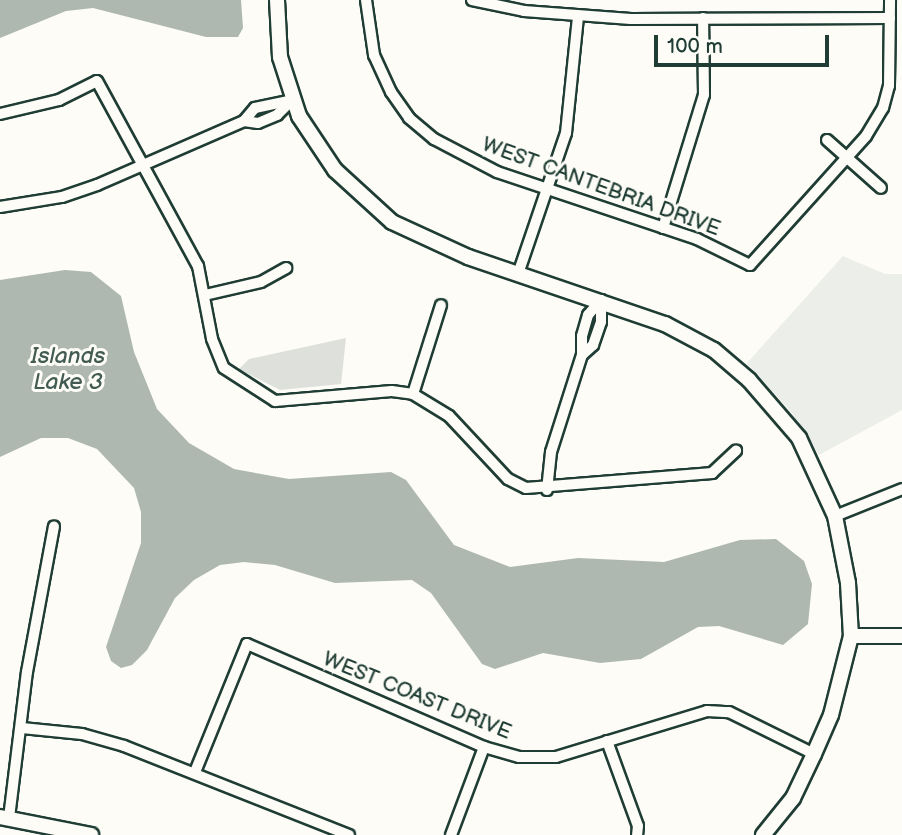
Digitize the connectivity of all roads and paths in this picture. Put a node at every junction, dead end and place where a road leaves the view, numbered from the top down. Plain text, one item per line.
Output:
1 (276, 0) edge
2 (366, 0) edge
3 (472, 0) edge
4 (890, 0) edge
5 (578, 16) junction
6 (702, 18) junction
7 (890, 18) junction
8 (292, 100) junction
9 (0, 114) edge
10 (827, 140) dead end
11 (848, 157) junction
12 (141, 165) junction
13 (547, 188) junction
14 (881, 188) dead end
15 (0, 207) edge
16 (663, 228) junction
17 (286, 268) dead end
18 (519, 274) junction
19 (205, 295) junction
20 (601, 300) junction
21 (441, 305) dead end
22 (413, 394) junction
23 (736, 451) dead end
24 (902, 489) edge
25 (547, 490) junction
26 (835, 516) junction
27 (54, 526) dead end
28 (851, 636) junction
29 (902, 636) edge
30 (22, 728) junction
31 (607, 741) junction
32 (484, 747) junction
33 (814, 754) junction
34 (195, 772) junction
35 (5, 818) edge
36 (91, 835) edge
37 (349, 835) edge
38 (451, 835) edge
39 (637, 835) edge
40 (763, 835) edge

1 - 8 street
2 - 13 street, WEST CANTEBRIA DRIVE
3 - 5 street
4 - 7 street
5 - 6 street
5 - 13 street
6 - 7 street
6 - 16 street
7 - 11 street
8 - 12 street
8 - 18 street
9 - 12 street
10 - 11 street
11 - 14 street
11 - 16 street, WEST CANTEBRIA DRIVE
12 - 15 street
12 - 19 street
13 - 16 street, WEST CANTEBRIA DRIVE
13 - 18 street
17 - 19 street
18 - 20 street
19 - 22 street
20 - 25 street
20 - 26 street
21 - 22 street
22 - 25 street
23 - 25 street
24 - 26 street
26 - 28 street
27 - 30 street
28 - 29 street
28 - 33 street
30 - 34 street
30 - 35 street
31 - 32 street, WEST COAST DRIVE
31 - 33 street, WEST COAST DRIVE
31 - 39 street
32 - 34 street, WEST COAST DRIVE
32 - 38 street
33 - 40 street
34 - 37 street
35 - 36 street

